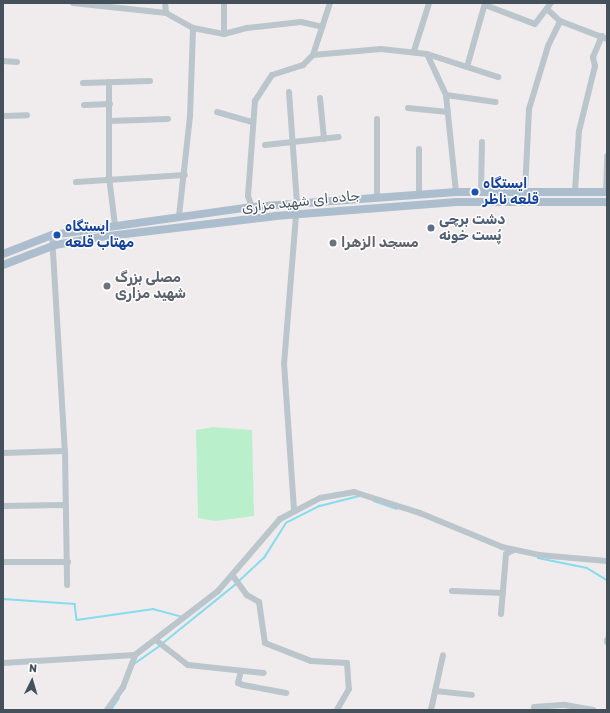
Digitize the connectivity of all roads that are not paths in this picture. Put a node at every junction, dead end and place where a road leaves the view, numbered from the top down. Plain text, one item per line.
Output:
1 (73, 3) edge
2 (165, 3) edge
3 (224, 3) edge
4 (330, 3) edge
5 (429, 3) edge
6 (551, 3) edge
7 (485, 4) edge
8 (117, 6) edge
9 (548, 10) junction
10 (166, 13) junction
11 (560, 21) junction
12 (322, 27) junction
13 (193, 28) junction
14 (224, 34) junction
15 (604, 37) edge
16 (414, 51) junction
17 (427, 54) junction
18 (313, 55) junction
19 (3, 61) edge
20 (17, 62) dead end
21 (467, 67) junction
22 (498, 77) dead end
23 (150, 81) dead end
24 (109, 82) junction
25 (83, 84) dead end
26 (289, 92) dead end
27 (446, 95) junction
28 (320, 98) dead end
29 (496, 102) dead end
30 (110, 104) junction
31 (84, 105) dead end
32 (408, 108) dead end
33 (217, 112) dead end
34 (448, 112) junction
35 (27, 115) dead end
36 (3, 116) edge
37 (168, 119) dead end
38 (377, 119) dead end
39 (110, 120) junction
40 (252, 122) junction
41 (339, 137) dead end
42 (324, 139) junction
43 (293, 142) junction
44 (482, 142) dead end
45 (265, 144) dead end
46 (419, 149) dead end
47 (607, 156) edge
48 (185, 175) junction
49 (109, 177) junction
50 (76, 182) dead end
51 (525, 191) junction
52 (575, 191) junction
53 (456, 192) junction
54 (481, 192) junction
55 (606, 192) edge
56 (418, 194) junction
57 (376, 197) junction
58 (607, 202) edge
59 (297, 203) junction
60 (252, 207) junction
61 (294, 215) junction
62 (179, 216) junction
63 (115, 225) junction
64 (52, 235) junction
65 (55, 245) junction
66 (3, 254) edge
67 (3, 265) edge
68 (65, 451) junction
69 (3, 453) edge
70 (64, 505) junction
71 (3, 506) edge
72 (294, 511) junction
73 (514, 550) junction
74 (607, 561) edge
75 (3, 562) edge
76 (68, 562) junction
77 (233, 576) junction
78 (67, 585) dead end
79 (452, 591) dead end
80 (503, 593) junction
81 (502, 614) dead end
82 (157, 641) junction
83 (135, 655) junction
84 (443, 655) dead end
85 (3, 663) edge
86 (241, 671) junction
87 (264, 673) dead end
88 (435, 691) junction
89 (286, 693) dead end
90 (472, 695) dead end
91 (534, 706) dead end
92 (107, 710) edge
93 (337, 710) edge
94 (431, 710) edge
95 (594, 710) edge

1 - 8 street
2 - 10 street
3 - 14 street
4 - 12 street
5 - 16 street
6 - 9 street
7 - 9 street
7 - 21 street
8 - 10 street
9 - 11 street
10 - 13 street
11 - 15 street
11 - 51 street
12 - 14 street
12 - 18 street
13 - 14 street
13 - 48 street
15 - 52 street
16 - 17 street
16 - 18 street
17 - 21 street
17 - 27 street
18 - 40 street
19 - 20 street
21 - 22 street
23 - 24 street
24 - 25 street
24 - 30 street
26 - 43 street
27 - 29 street
27 - 34 street
28 - 42 street
30 - 31 street
30 - 39 street
32 - 34 street
33 - 40 street
34 - 53 street
35 - 36 street
37 - 39 street
38 - 57 street
39 - 49 street
40 - 60 street
41 - 42 street
42 - 43 street
43 - 45 street
43 - 59 street
44 - 54 street
46 - 56 street
47 - 55 street
48 - 49 street
48 - 62 street
49 - 50 street
49 - 63 street
51 - 52 main road, جاده ای شهید مزاری
51 - 54 main road, جاده ای شهید مزاری
52 - 55 main road, جاده ای شهید مزاری
53 - 54 main road, جاده ای شهید مزاری
53 - 56 main road, جاده ای شهید مزاری
56 - 57 main road, جاده ای شهید مزاری
57 - 59 main road, جاده ای شهید مزاری
58 - 61 main road, جاده ای شهید مزاری
59 - 60 main road, جاده ای شهید مزاری
59 - 61 street
60 - 62 main road, جاده ای شهید مزاری
61 - 65 main road, جاده ای شهید مزاری
61 - 72 street
62 - 63 main road, جاده ای شهید مزاری
63 - 64 main road, جاده ای شهید مزاری
64 - 65 street
64 - 66 main road, جاده ای شهید مزاری
65 - 67 main road, جاده ای شهید مزاری
65 - 68 street
68 - 69 street
68 - 70 street
70 - 71 street
70 - 76 street
72 - 73 street
72 - 77 street
73 - 74 street
73 - 80 street
75 - 76 street
76 - 78 street
77 - 82 street
77 - 93 street
79 - 80 street
80 - 81 street
82 - 83 street
82 - 86 street
83 - 85 street
83 - 92 street
84 - 88 street
86 - 87 street
86 - 89 street
88 - 90 street
88 - 94 street
91 - 95 street

